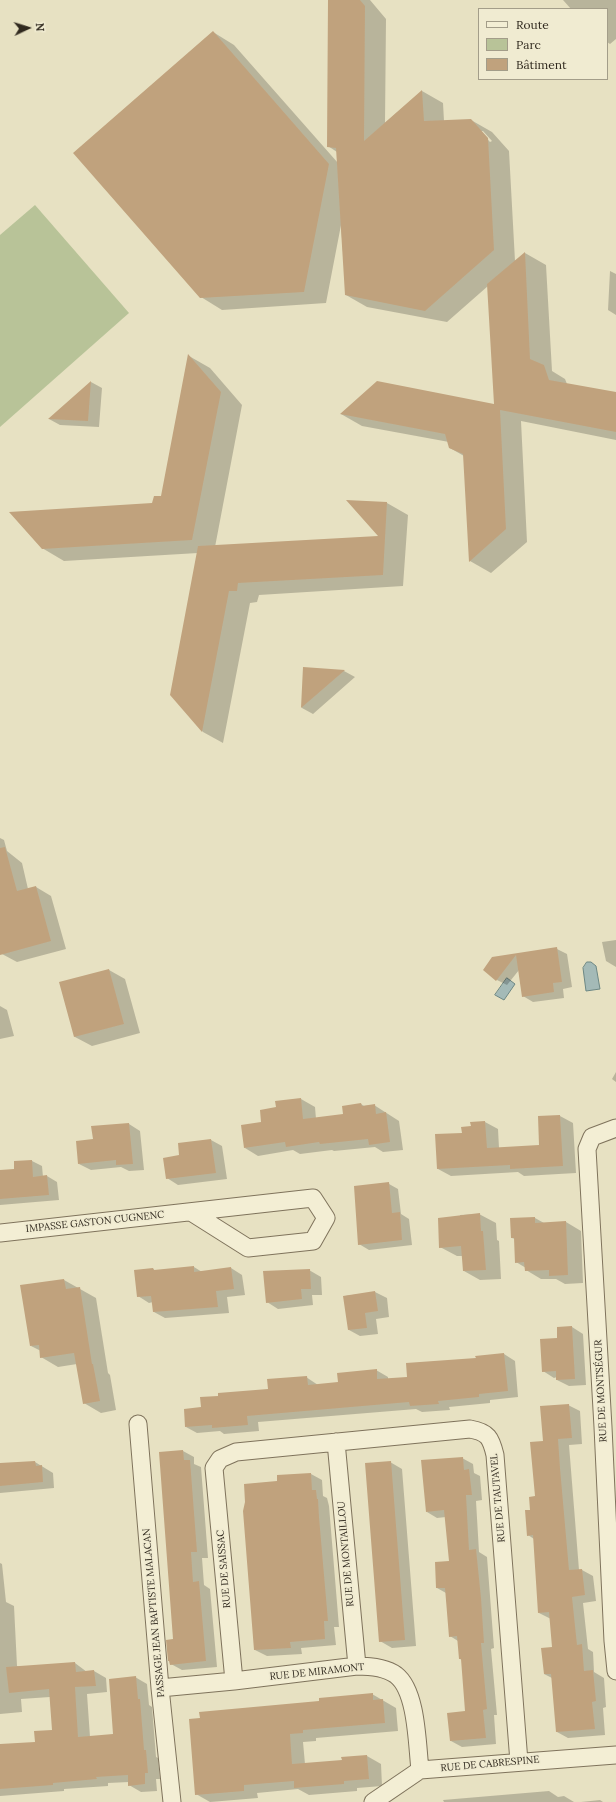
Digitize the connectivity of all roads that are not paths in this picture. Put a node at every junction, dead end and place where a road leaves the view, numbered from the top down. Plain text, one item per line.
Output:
1 (616, 1128) edge
2 (191, 1212) junction
3 (0, 1232) edge
4 (138, 1424) dead end
5 (336, 1442) junction
6 (220, 1459) joint
7 (357, 1666) junction
8 (616, 1671) edge
9 (234, 1681) junction
10 (160, 1688) junction
11 (616, 1755) edge
12 (519, 1762) junction
13 (420, 1770) junction
14 (172, 1802) edge
15 (373, 1802) edge

1 - 8 street, RUE DE MONTSÉGUR
2 - 2 street, IMPASSE GASTON CUGNENC
2 - 3 street, IMPASSE GASTON CUGNENC
4 - 10 street, PASSAGE JEAN BAPTISTE MALACAN
5 - 6 street, RUE DE TAUTAVEL
5 - 7 street, RUE DE MONTAILLOU
5 - 12 street, RUE DE TAUTAVEL
6 - 9 street, RUE DE SAISSAC
7 - 9 street, RUE DE MIRAMONT
7 - 13 street, RUE DE MIRAMONT
9 - 10 street, RUE DE MIRAMONT
10 - 14 street, PASSAGE JEAN BAPTISTE MALACAN
11 - 12 street, RUE DE CABRESPINE
12 - 13 street, RUE DE CABRESPINE
13 - 15 street, RUE DE CABRESPINE

